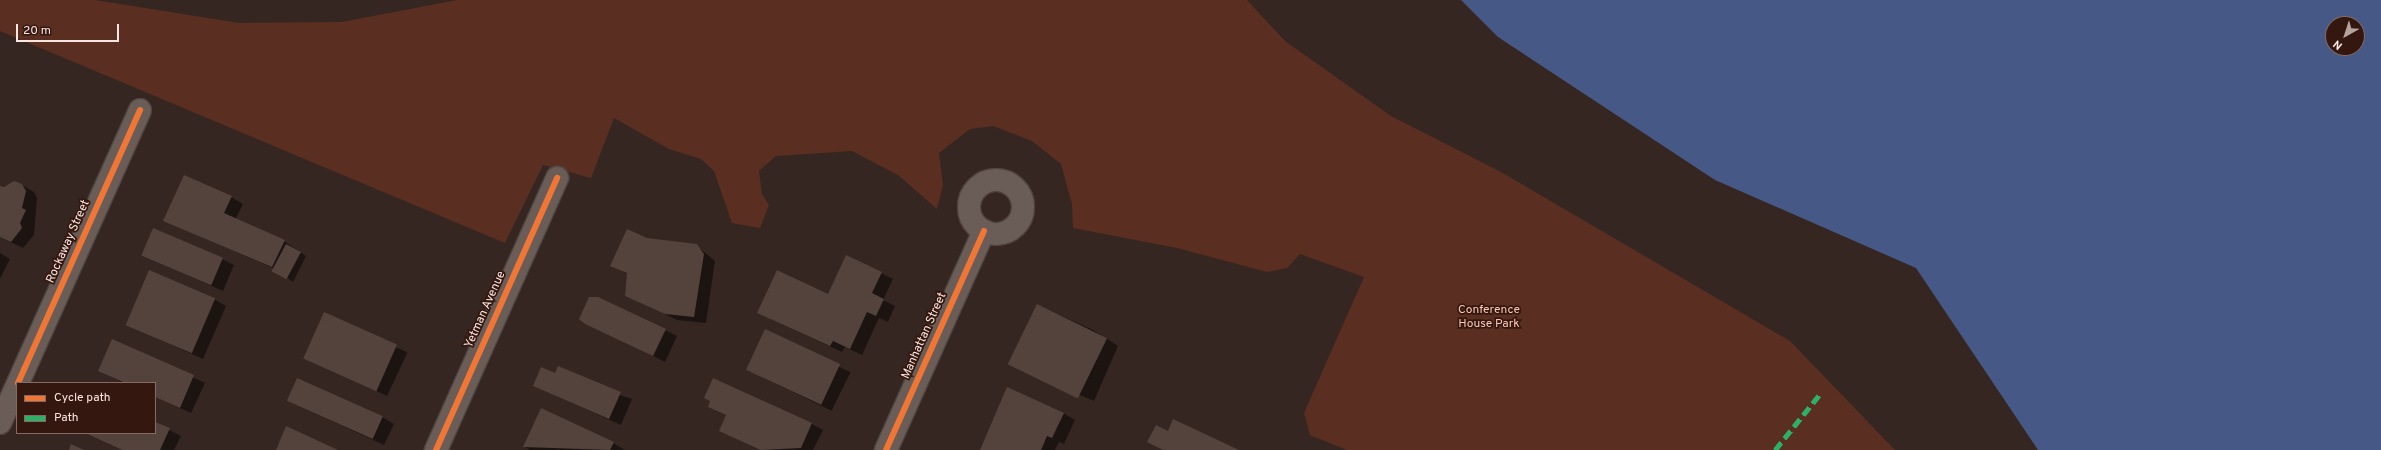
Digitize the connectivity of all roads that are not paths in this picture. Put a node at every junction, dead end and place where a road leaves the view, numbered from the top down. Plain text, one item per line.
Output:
1 (140, 110) dead end
2 (557, 178) dead end
3 (984, 231) dead end
4 (19, 382) edge
5 (16, 388) edge
6 (0, 423) edge
7 (436, 450) edge
8 (886, 450) edge

1 - 4 street, Rockaway Street
2 - 7 street, Yetman Avenue
3 - 8 street, Manhattan Street
5 - 6 street, Rockaway Street

